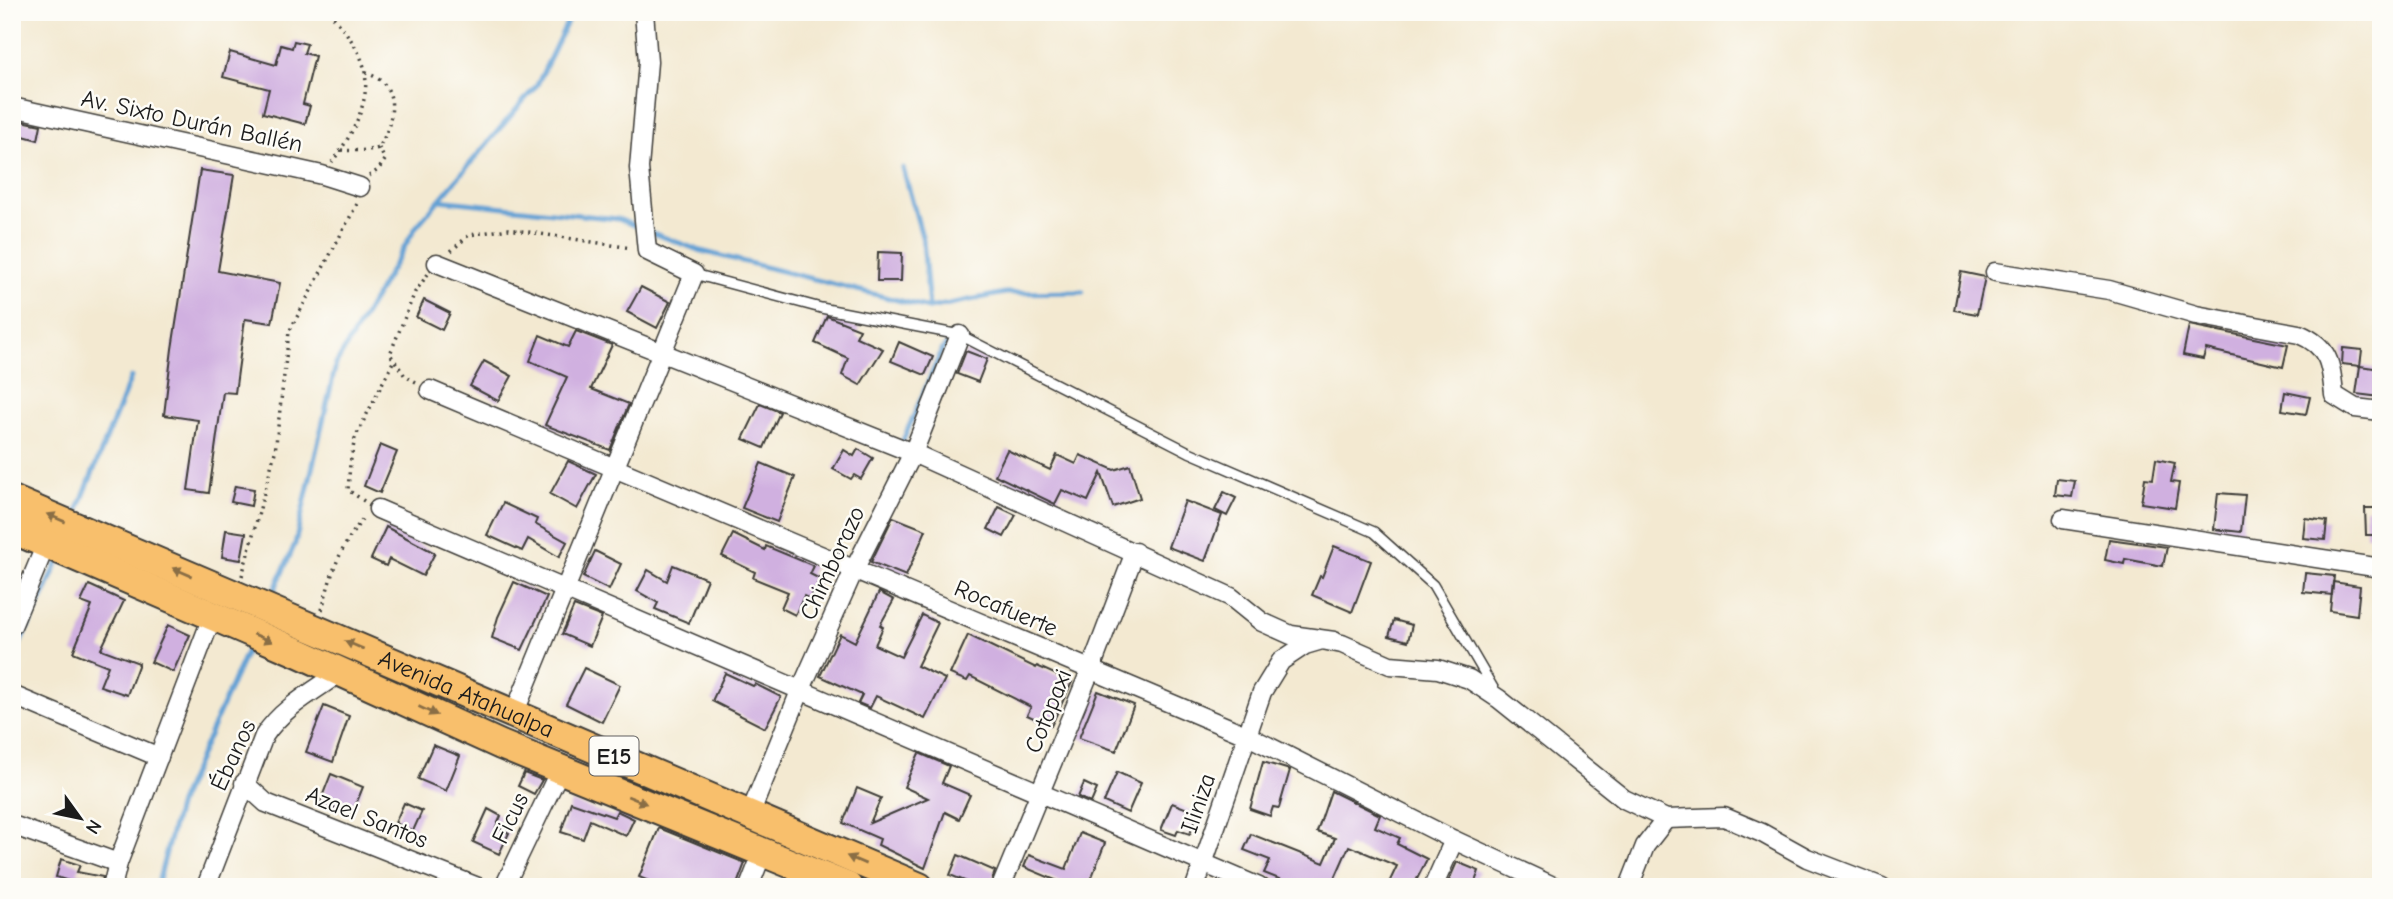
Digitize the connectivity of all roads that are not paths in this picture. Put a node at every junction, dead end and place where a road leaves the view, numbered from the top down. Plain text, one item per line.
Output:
1 (644, 12) edge
2 (12, 107) edge
3 (360, 187) road end
4 (437, 263) dead end
5 (1995, 272) dead end
6 (694, 274) junction
7 (960, 334) junction
8 (662, 352) junction
9 (430, 390) dead end
10 (2381, 411) edge
11 (913, 453) junction
12 (614, 469) junction
13 (12, 500) edge
14 (375, 508) road end
15 (2063, 519) dead end
16 (12, 529) edge
17 (46, 544) junction
18 (1135, 552) junction
19 (2381, 568) edge
20 (854, 570) junction
21 (566, 588) junction
22 (220, 620) junction
23 (12, 626) edge
24 (1334, 641) junction
25 (1090, 671) junction
26 (341, 672) junction
27 (801, 689) junction
28 (12, 695) edge
29 (1499, 699) junction
30 (514, 714) junction
31 (1248, 736) junction
32 (159, 757) junction
33 (560, 770) junction
34 (244, 783) junction
35 (1042, 792) junction
36 (750, 814) junction
37 (1666, 819) junction
38 (12, 825) edge
39 (1454, 840) junction
40 (763, 851) junction
41 (118, 863) junction
42 (1203, 863) junction
43 (113, 887) edge
44 (206, 887) edge
45 (478, 887) edge
46 (504, 887) edge
47 (749, 887) edge
48 (848, 887) edge
49 (919, 887) edge
50 (1001, 887) edge
51 (1195, 887) edge
52 (1259, 887) edge
53 (1433, 887) edge
54 (1555, 887) edge
55 (1629, 887) edge
56 (1882, 887) edge

1 - 6 street
2 - 3 street, Av. Sixto Durán Ballén
4 - 8 street
5 - 10 street
6 - 7 lane
6 - 8 street
7 - 11 street, Chimborazo
7 - 29 lane
8 - 11 street
8 - 12 street
9 - 12 street, Rocafuerte
11 - 18 street
11 - 20 street, Chimborazo
12 - 20 street, Rocafuerte
12 - 21 street
30 -> 13 highway, Avenida Atahualpa / E15
14 - 21 street
15 - 19 street
16 - 17 highway, Avenida Atahualpa / E15
17 - 22 highway, Avenida Atahualpa / E15
17 - 23 street
18 - 24 street
18 - 25 street, Cotopaxi
20 - 25 street, Rocafuerte
20 - 27 street, Chimborazo
21 - 27 street
21 - 30 street
22 -> 26 highway, Avenida Atahualpa / E15
22 - 32 street
24 - 29 street
24 - 31 street, Iliniza
25 - 31 street, Rocafuerte
25 - 35 street, Cotopaxi
26 -> 33 highway, Avenida Atahualpa / E15
26 - 34 street, Ébanos
27 - 35 street
27 - 36 street, Chimborazo
28 - 32 street
29 - 37 street
30 - 36 highway, Avenida Atahualpa / E15
31 - 39 street, Rocafuerte
31 - 42 street, Iliniza
32 - 41 street
33 -> 40 highway, Avenida Atahualpa / E15
33 - 46 street, Ficus
34 - 44 street, Ébanos
34 - 45 street, Azael Santos
35 - 42 street
35 - 50 street, Cotopaxi
49 -> 36 highway, Avenida Atahualpa / E15
37 - 55 street
37 - 56 street
38 - 41 street
39 - 53 street
39 - 54 street, Rocafuerte
40 - 47 street
40 - 48 highway, Avenida Atahualpa / E15
41 - 43 street
42 - 51 street, Iliniza
42 - 52 street

